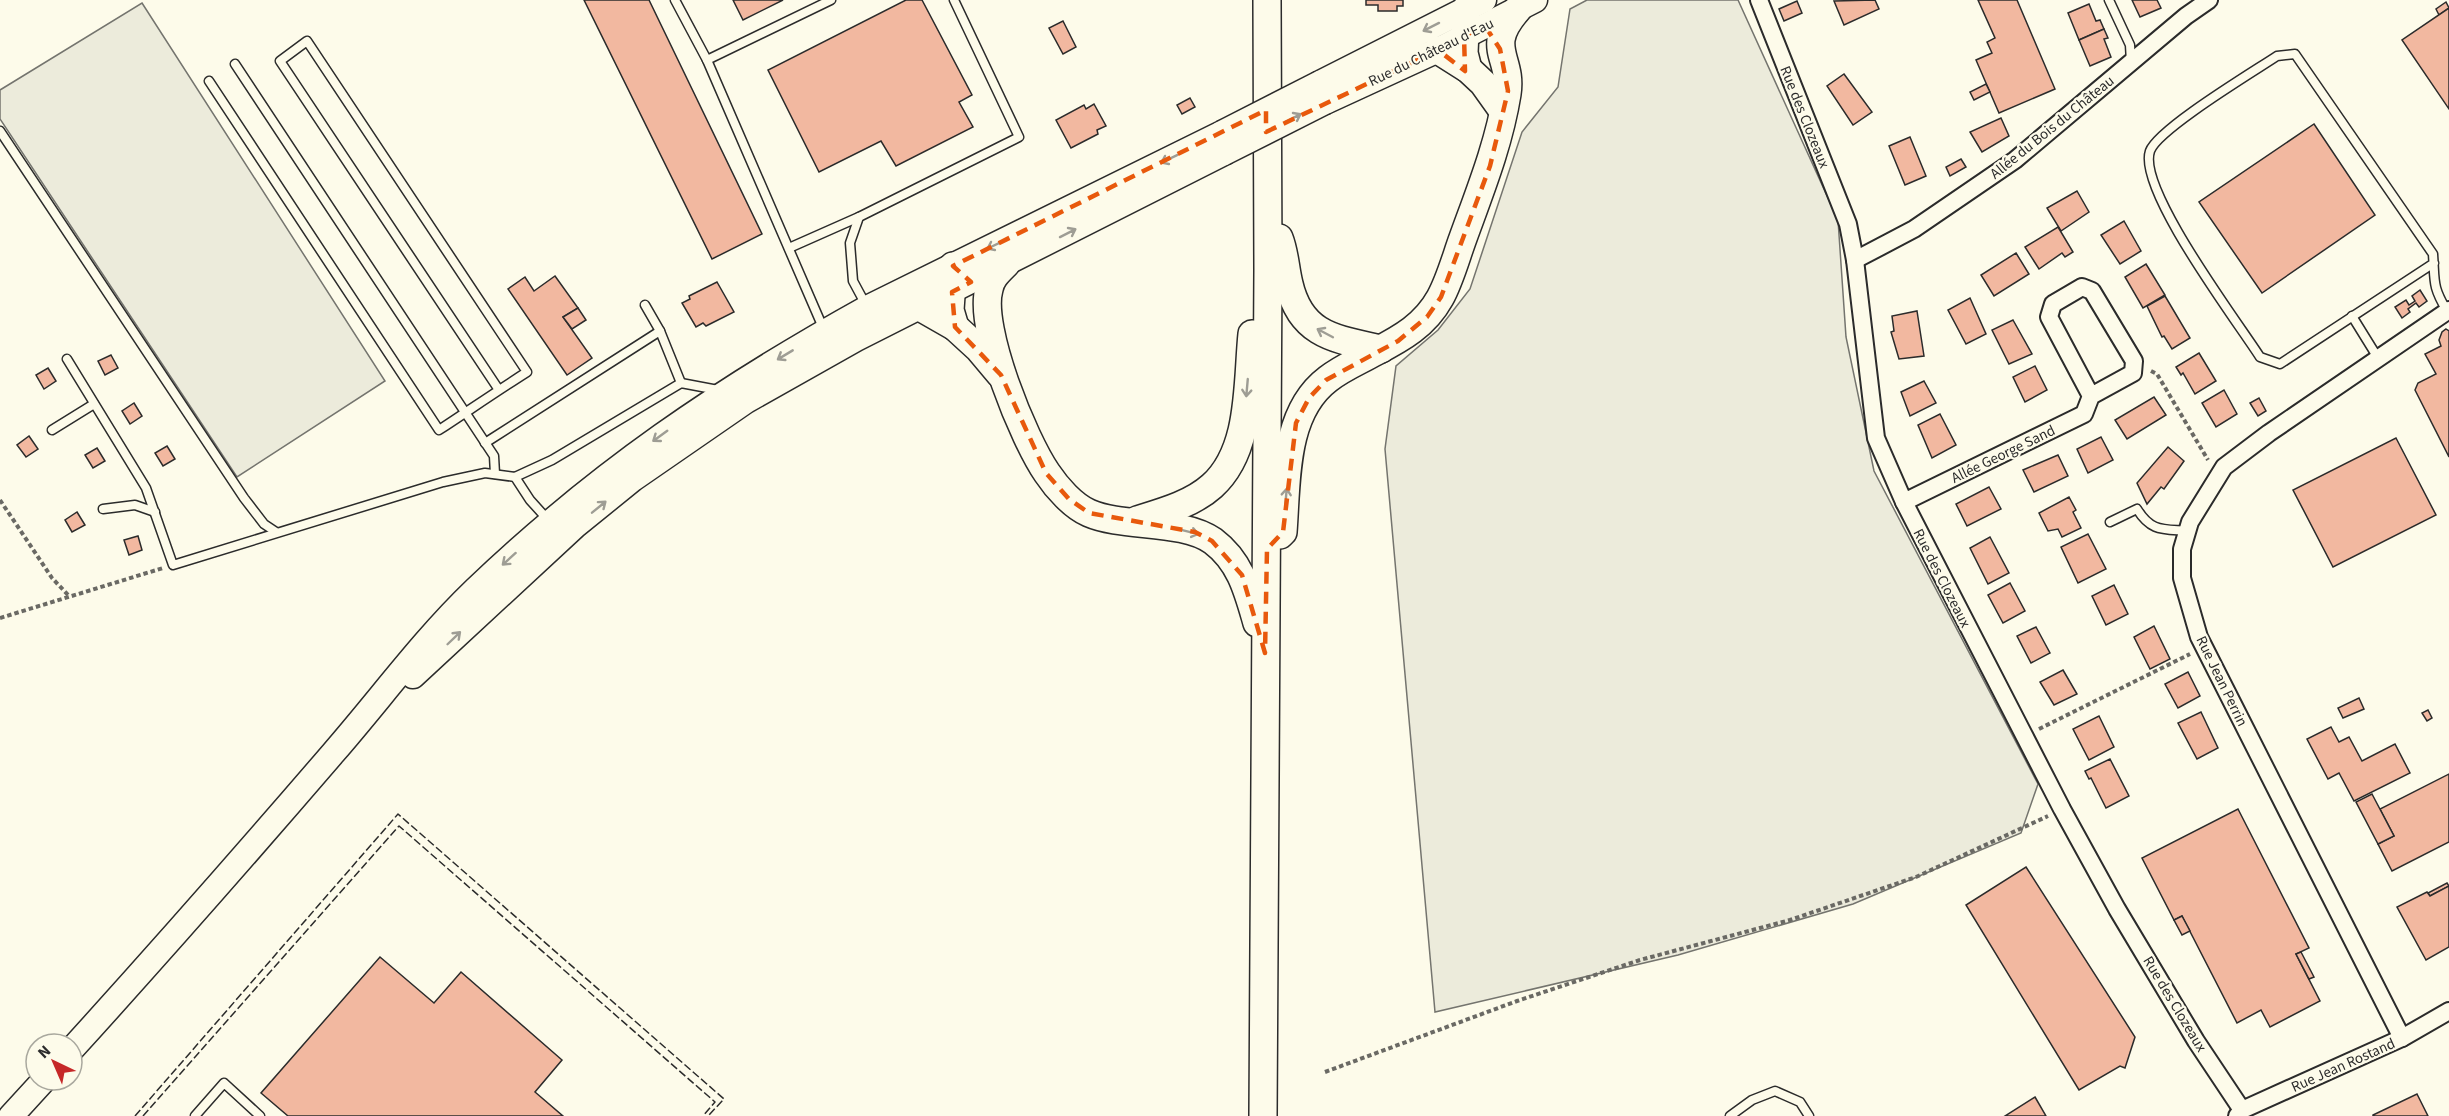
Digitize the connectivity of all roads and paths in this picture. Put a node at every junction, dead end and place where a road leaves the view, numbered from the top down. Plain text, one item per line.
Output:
1 (675, 0) edge
2 (831, 0) edge
3 (954, 0) edge
4 (1267, 0) edge
5 (1759, 0) edge
6 (2109, 0) edge
7 (2209, 0) edge
8 (1527, 4) edge
9 (1471, 15) edge
10 (1500, 49) junction
11 (1438, 50) junction
12 (707, 60) junction
13 (2131, 62) junction
14 (235, 64) dead end
15 (1468, 69) junction
16 (209, 81) dead end
17 (1323, 93) junction
18 (1503, 111) junction
19 (0, 131) edge
20 (1223, 143) junction
21 (1267, 208) junction
22 (859, 217) junction
23 (789, 248) junction
24 (1855, 260) junction
25 (2434, 262) junction
26 (1006, 264) junction
27 (1268, 270) junction
28 (958, 280) junction
29 (645, 305) dead end
30 (920, 307) junction
31 (987, 307) junction
32 (2448, 310) edge
33 (2352, 316) junction
34 (955, 327) junction
35 (850, 328) junction
36 (660, 331) junction
37 (1381, 349) junction
38 (2378, 358) junction
39 (67, 359) dead end
40 (2134, 361) junction
41 (1001, 375) junction
42 (681, 383) junction
43 (499, 390) junction
44 (725, 391) junction
45 (2091, 396) junction
46 (94, 404) junction
47 (465, 412) junction
48 (52, 430) dead end
49 (485, 443) junction
50 (495, 474) junction
51 (2217, 476) junction
52 (515, 477) junction
53 (0, 500) edge
54 (1904, 502) junction
55 (103, 509) dead end
56 (155, 512) junction
57 (1132, 521) junction
58 (550, 522) junction
59 (2110, 522) dead end
60 (575, 526) junction
61 (2187, 531) junction
62 (276, 532) junction
63 (552, 547) junction
64 (1267, 549) junction
65 (174, 565) junction
66 (69, 596) junction
67 (0, 618) edge
68 (2205, 647) junction
69 (1265, 653) junction
70 (2024, 736) junction
71 (336, 750) junction
72 (2062, 809) junction
73 (2449, 1011) edge
74 (84, 1035) edge
75 (2402, 1038) junction
76 (1325, 1072) dead end
77 (33, 1092) edge
78 (2240, 1113) edge
79 (11, 1116) edge
80 (195, 1116) edge
81 (260, 1116) edge
82 (1263, 1116) edge
83 (1730, 1116) edge
84 (1809, 1116) edge

1 - 12 lane
2 - 12 lane
3 - 22 lane
4 - 21 main road
5 - 24 street, Rue des Clozeaux
6 - 13 lane
7 - 13 street, Allée du Bois du Château
8 - 9 main road, Rue du Château d'Eau
8 - 10 main road
9 - 10 main road
9 - 11 main road, Rue du Château d'Eau
9 - 15 main road
9 -> 17 main road, Rue du Château d'Eau
10 - 18 main road
11 - 15 main road
11 - 17 main road, Rue du Château d'Eau
12 - 23 lane
13 - 24 street, Allée du Bois du Château
14 - 47 lane
15 - 18 main road
16 - 47 lane
17 - 20 main road, bridge
18 - 37 main road
19 - 62 lane
26 -> 20 main road
20 -> 28 main road
21 - 27 main road
37 -> 21 main road
22 - 23 lane
22 - 35 lane
23 - 35 lane
24 - 54 street, Rue des Clozeaux
25 - 32 lane
25 - 33 lane
25 - 33 lane
26 - 28 main road
26 - 31 main road
27 -> 57 main road
27 - 64 main road
28 - 30 main road
28 - 31 main road
28 - 34 main road
28 - 35 main road
29 - 36 lane
30 - 34 main road
30 - 35 main road
31 - 41 main road
32 - 38 street, Rue Jean Perrin
33 - 38 lane
34 - 41 main road
35 -> 44 main road
60 -> 35 main road
36 - 42 lane
36 - 49 lane
64 -> 37 main road
38 - 51 street, Rue Jean Perrin
39 - 46 lane
40 - 45 street, Allée George Sand
40 - 45 street
40 - 51 path
41 - 57 main road
42 - 44 lane
42 - 52 lane
43 - 43 lane
43 - 47 lane
44 -> 58 main road
45 - 54 street, Allée George Sand
46 - 48 lane
46 - 56 lane
47 - 49 lane
49 - 50 lane
50 - 52 lane
50 - 62 lane
51 - 61 street, Rue Jean Perrin
52 - 58 lane
53 - 66 path
54 - 70 street, Rue des Clozeaux
55 - 56 lane
56 - 65 lane
57 -> 69 main road
58 - 60 lane
58 - 63 lane
58 -> 71 main road
59 - 61 lane
60 - 63 main road
61 - 68 street, Rue Jean Perrin
62 - 65 lane
71 -> 63 main road
64 - 69 main road
65 - 66 path
66 - 67 path
68 - 70 path
68 - 75 street, Rue Jean Perrin
69 - 82 main road
70 - 72 street, Rue des Clozeaux
71 - 74 main road
72 - 76 path
72 - 78 street, Rue des Clozeaux
73 - 75 street, Rue Jean Rostand
75 - 78 street, Rue Jean Rostand
77 - 79 main road
80 - 81 lane
83 - 84 lane

